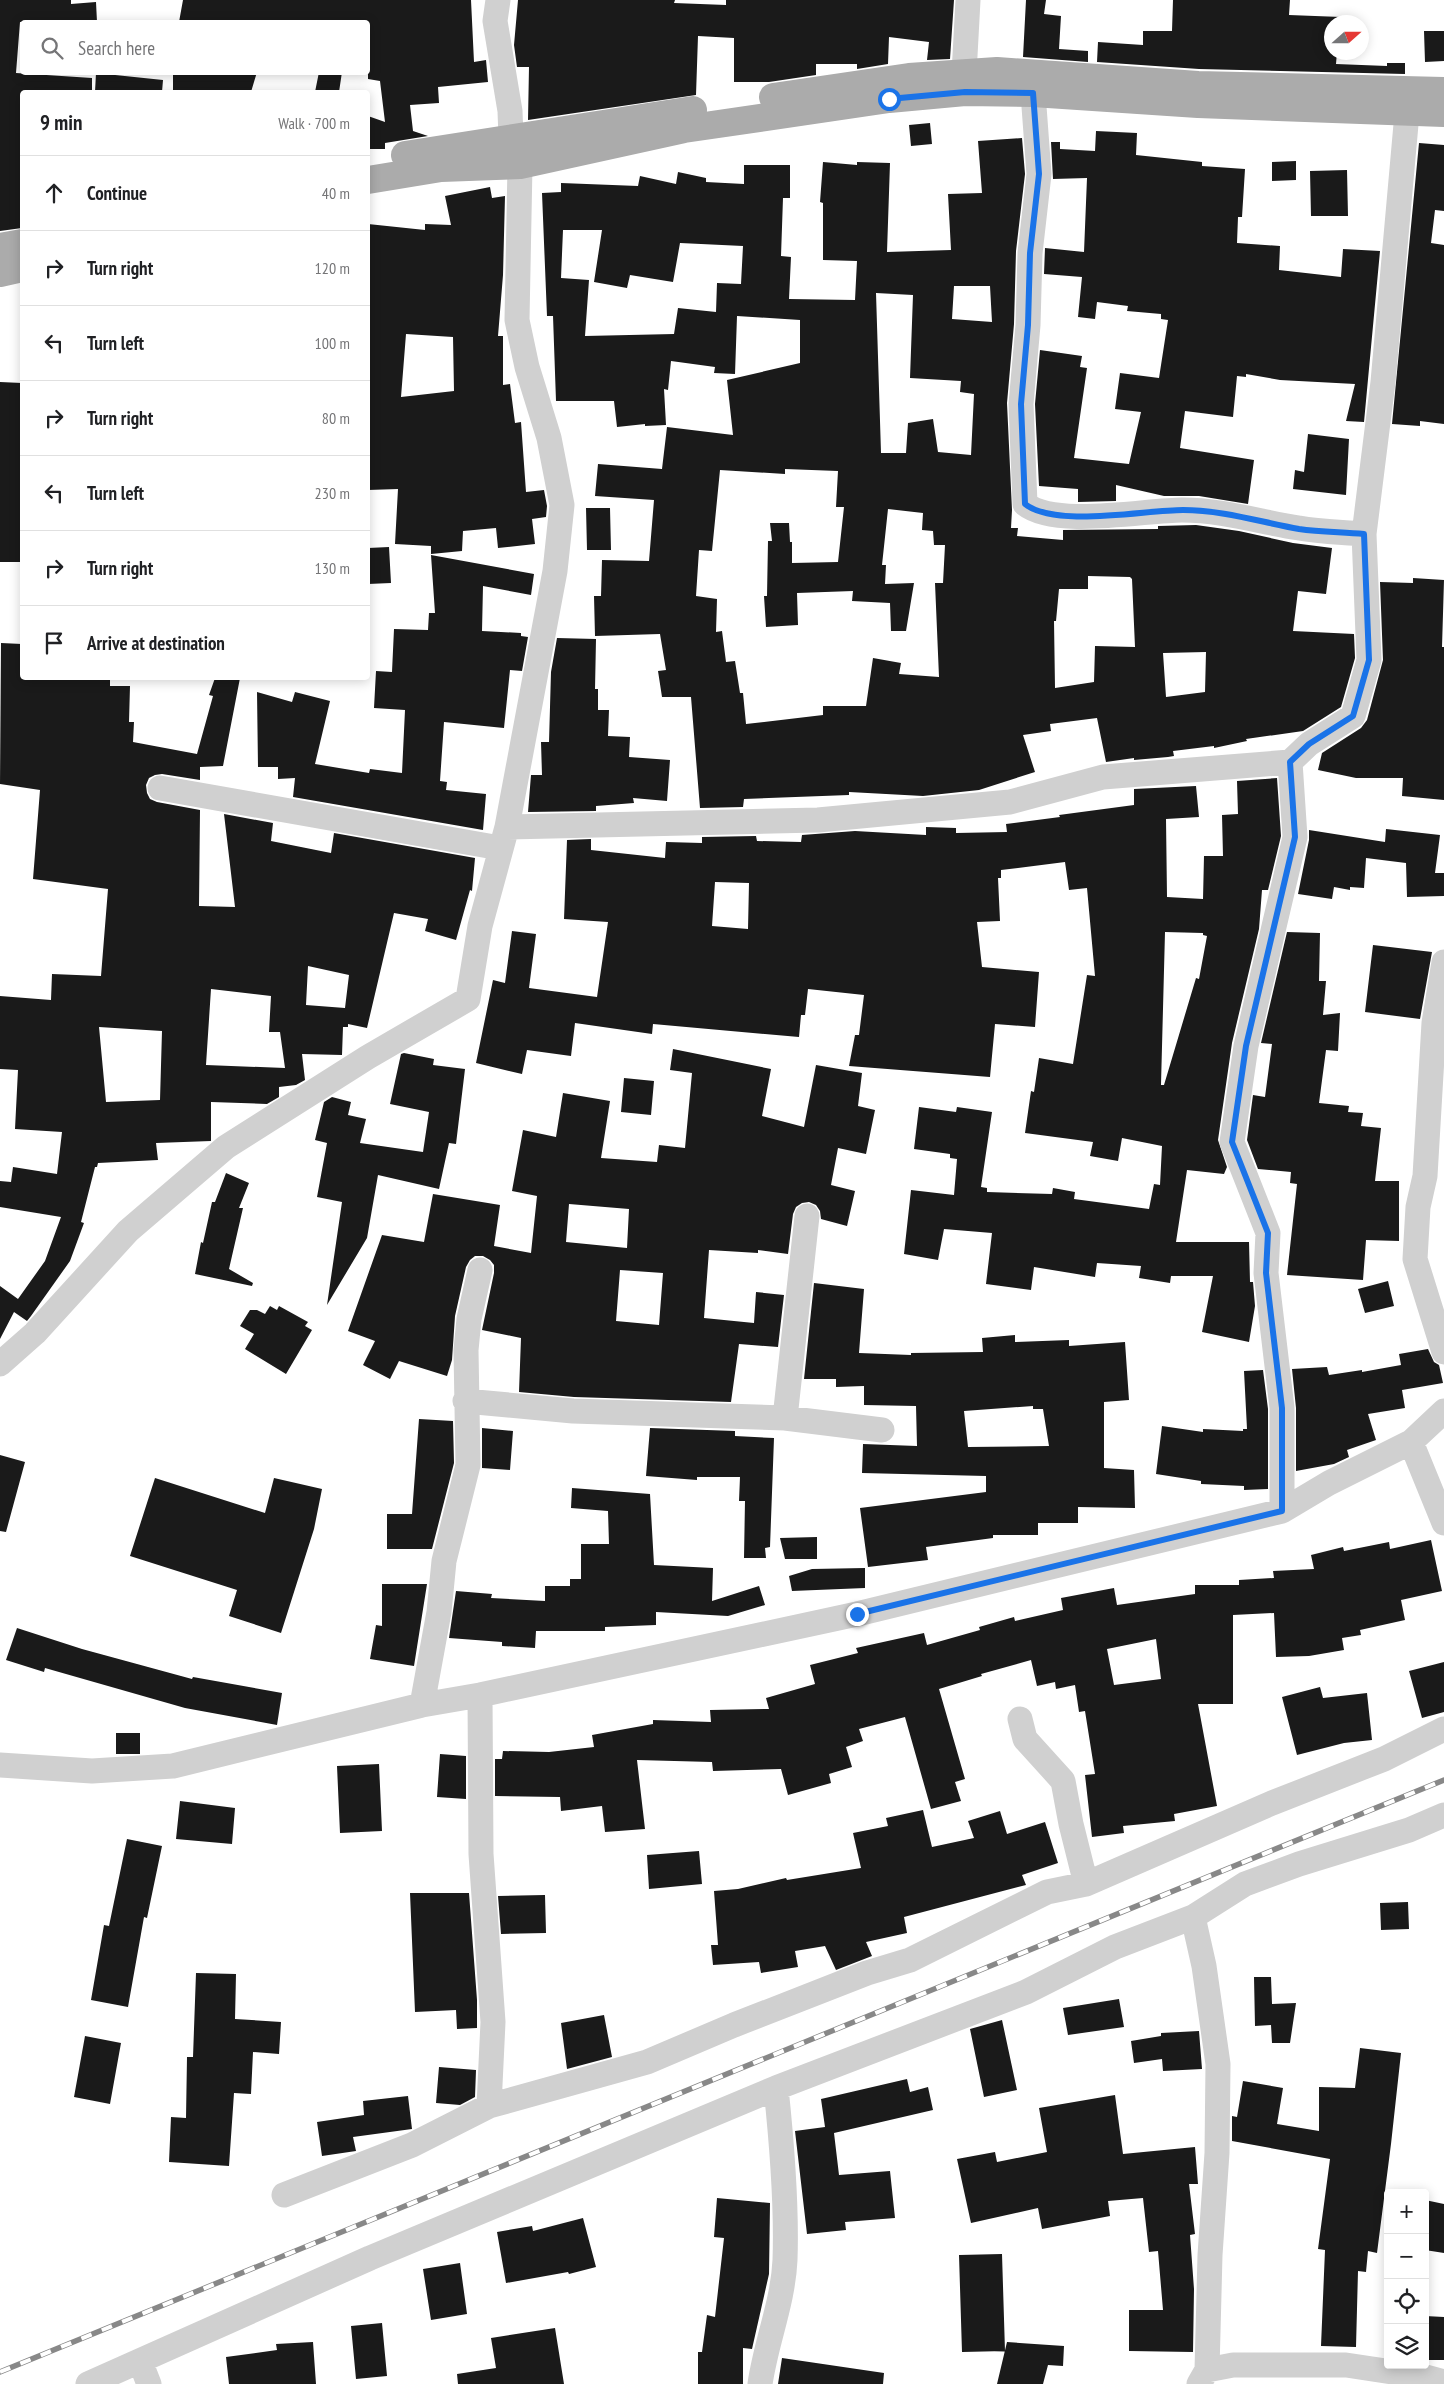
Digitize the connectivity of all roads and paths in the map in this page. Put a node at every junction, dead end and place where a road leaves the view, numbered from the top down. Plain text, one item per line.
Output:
1 (498, 0) edge
2 (968, 0) edge
3 (964, 74) junction
4 (1444, 91) edge
5 (1033, 93) junction
6 (1407, 113) junction
7 (1444, 113) edge
8 (511, 138) junction
9 (370, 161) edge
10 (520, 165) junction
11 (370, 180) edge
12 (20, 243) edge
13 (0, 247) edge
14 (20, 268) edge
15 (0, 273) edge
16 (1364, 534) junction
17 (1290, 762) junction
18 (160, 788) dead end
19 (503, 838) junction
20 (1444, 962) edge
21 (807, 1216) dead end
22 (480, 1270) dead end
23 (1444, 1352) edge
24 (0, 1364) edge
25 (465, 1401) junction
26 (1444, 1411) edge
27 (785, 1418) junction
28 (882, 1430) dead end
29 (1411, 1442) junction
30 (1282, 1511) junction
31 (1444, 1523) edge
32 (480, 1695) junction
33 (422, 1705) junction
34 (1020, 1719) dead end
35 (1444, 1729) edge
36 (0, 1765) edge
37 (1444, 1815) edge
38 (1086, 1884) junction
39 (1193, 1917) junction
40 (776, 2088) junction
41 (489, 2106) junction
42 (284, 2195) dead end
43 (140, 2361) junction
44 (1203, 2377) edge
45 (1444, 2382) edge
46 (88, 2384) edge
47 (148, 2384) edge
48 (760, 2384) edge

1 - 8 street
2 - 3 street
3 - 4 main road
3 - 8 main road
5 - 6 main road
5 - 10 main road
5 - 16 street
6 - 7 main road
6 - 16 street
8 - 9 main road
8 - 10 street
10 - 11 main road
10 - 19 street
12 - 13 main road
14 - 15 main road
16 - 17 street
17 - 19 street
17 - 30 street
18 - 19 street
19 - 24 street
20 - 23 street
21 - 27 street
22 - 25 street
25 - 27 street
25 - 33 street
26 - 29 street
27 - 28 street
29 - 30 street
29 - 31 street
30 - 32 street
32 - 33 street
32 - 41 street
33 - 36 street
34 - 38 street
35 - 38 street
37 - 39 street
38 - 41 street
39 - 40 street
39 - 44 street
40 - 43 street
40 - 48 street
41 - 42 street
43 - 46 street
43 - 47 street
44 - 45 street

